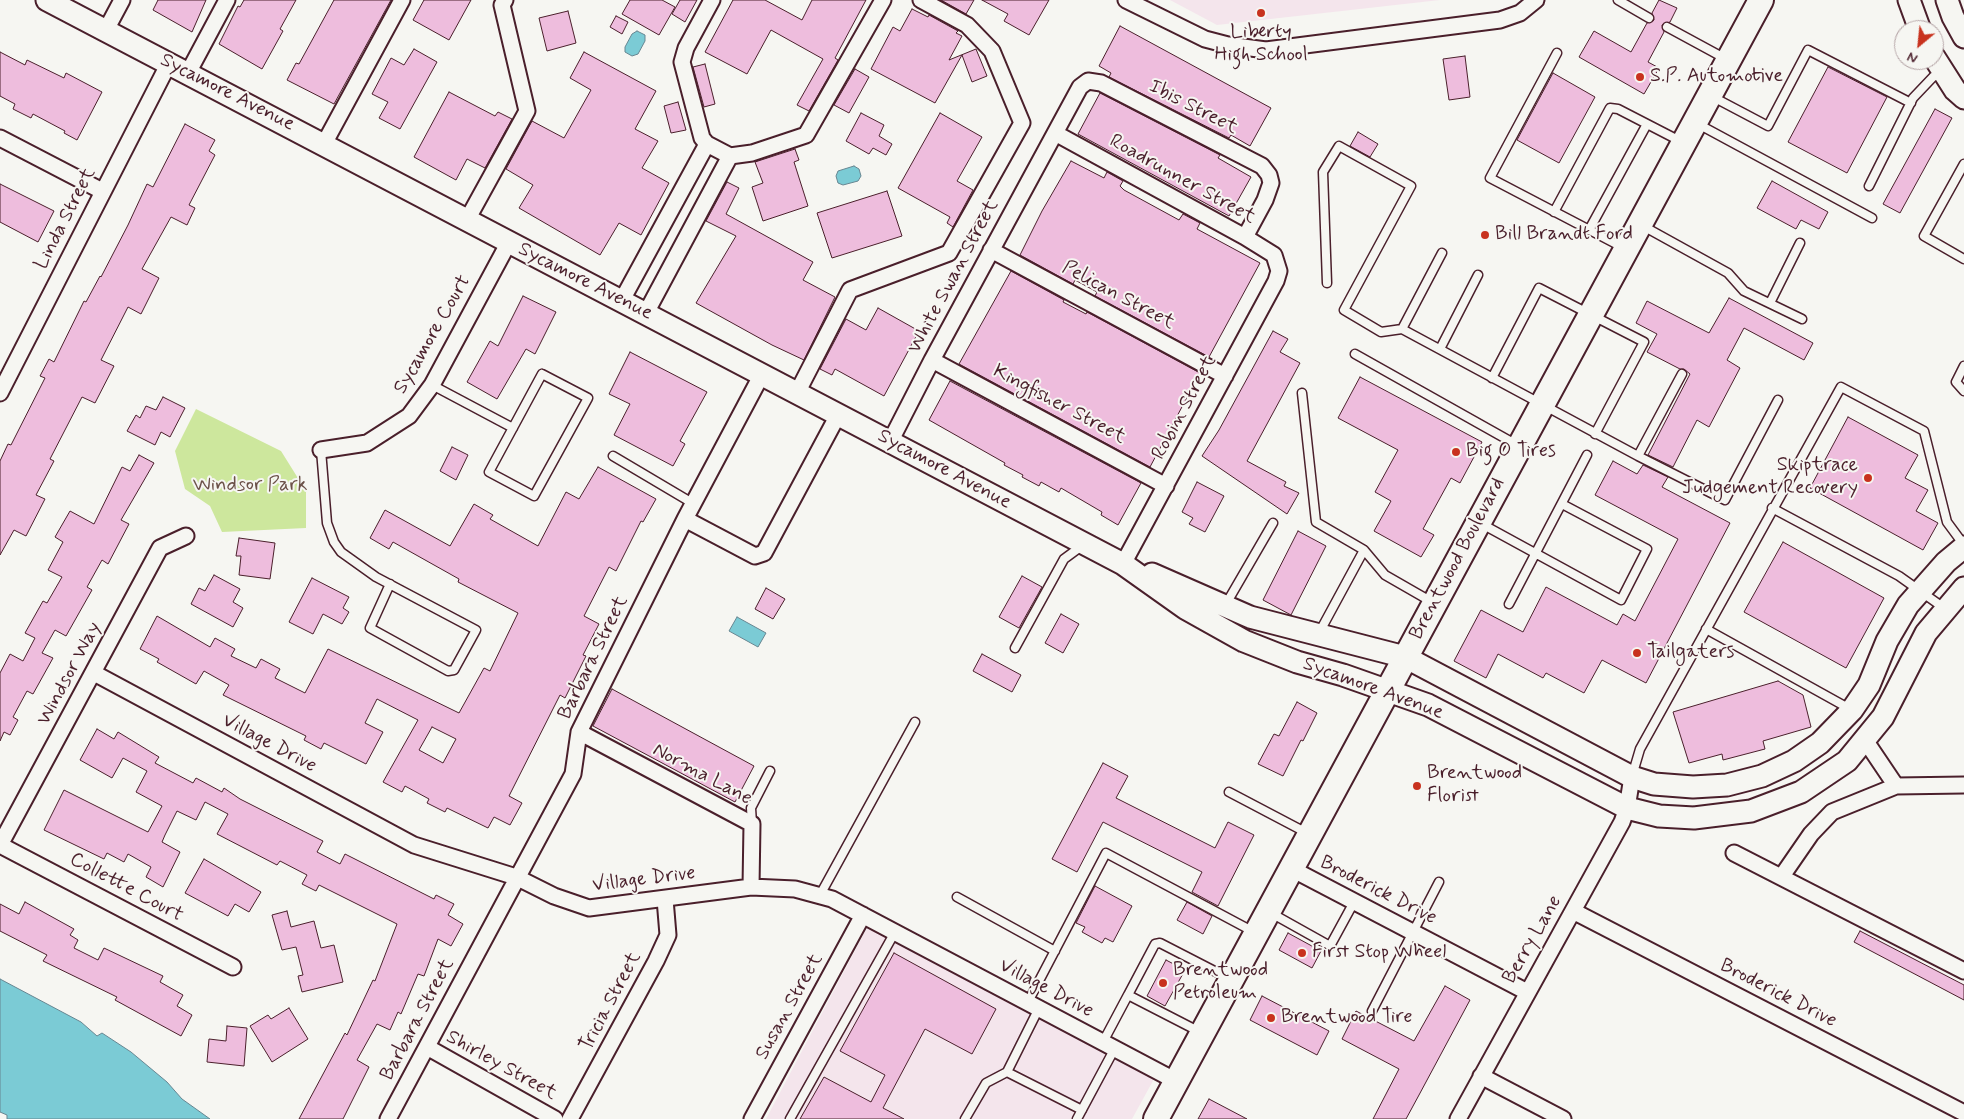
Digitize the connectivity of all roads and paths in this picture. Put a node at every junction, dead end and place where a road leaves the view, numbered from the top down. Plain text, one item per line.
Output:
1 (47, 0) edge
2 (122, 0) edge
3 (227, 0) edge
4 (402, 0) edge
5 (505, 0) edge
6 (712, 0) edge
7 (883, 0) edge
8 (921, 0) edge
9 (1126, 0) edge
10 (1536, 0) edge
11 (1618, 0) edge
12 (1909, 0) edge
13 (1947, 0) edge
14 (1755, 2) edge
15 (1649, 18) dead end
16 (1916, 20) edge
17 (1667, 27) dead end
18 (106, 30) junction
19 (1964, 36) edge
20 (1557, 53) dead end
21 (1728, 60) junction
22 (178, 68) junction
23 (1936, 70) edge
24 (1942, 70) edge
25 (1709, 95) junction
26 (1964, 98) edge
27 (1911, 102) junction
28 (1694, 122) junction
29 (1647, 124) junction
30 (1055, 133) junction
31 (0, 138) edge
32 (1683, 143) junction
33 (324, 144) junction
34 (707, 144) junction
35 (730, 156) junction
36 (1964, 164) edge
37 (1869, 186) dead end
38 (102, 191) junction
39 (1554, 212) junction
40 (1872, 218) dead end
41 (467, 220) junction
42 (1639, 224) junction
43 (1589, 230) junction
44 (1245, 237) junction
45 (509, 242) junction
46 (1800, 243) dead end
47 (1626, 249) junction
48 (991, 250) junction
49 (1442, 253) dead end
50 (1964, 259) edge
51 (1280, 271) joint
52 (1478, 275) dead end
53 (1327, 283) dead end
54 (622, 300) junction
55 (1770, 303) junction
56 (646, 313) junction
57 (1590, 314) junction
58 (1802, 319) dead end
59 (1402, 329) junction
60 (1440, 349) junction
61 (1355, 354) dead end
62 (932, 360) junction
63 (1964, 366) edge
64 (1682, 374) dead end
65 (4, 376) edge
66 (761, 376) junction
67 (1225, 376) junction
68 (1492, 378) junction
69 (432, 385) junction
70 (1964, 391) edge
71 (1302, 392) dead end
72 (0, 393) edge
73 (797, 393) junction
74 (1778, 400) dead end
75 (1542, 404) junction
76 (838, 415) junction
77 (513, 428) junction
78 (1595, 434) junction
79 (890, 442) junction
80 (1519, 446) junction
81 (321, 450) joint
82 (613, 456) dead end
83 (1587, 456) dead end
84 (1638, 456) junction
85 (1166, 486) junction
86 (694, 504) junction
87 (1562, 504) junction
88 (1772, 508) junction
89 (685, 520) junction
90 (1478, 522) junction
91 (1273, 523) dead end
92 (186, 536) dead end
93 (1084, 544) junction
94 (1964, 546) edge
95 (1364, 550) junction
96 (1536, 552) junction
97 (1123, 564) junction
98 (390, 584) junction
99 (1964, 588) edge
100 (1921, 590) junction
101 (1434, 603) junction
102 (1509, 604) dead end
103 (1224, 606) junction
104 (1946, 610) junction
105 (1706, 629) junction
106 (1318, 635) junction
107 (1016, 648) dead end
108 (1405, 657) junction
109 (94, 672) junction
110 (1387, 690) junction
111 (1852, 710) junction
112 (915, 722) dead end
113 (579, 732) junction
114 (1865, 740) junction
115 (770, 771) dead end
116 (1632, 777) junction
117 (1964, 785) edge
118 (1896, 786) junction
119 (1229, 792) dead end
120 (1627, 808) junction
121 (752, 824) junction
122 (1308, 834) junction
123 (0, 845) edge
124 (1734, 853) dead end
125 (1290, 868) junction
126 (1782, 876) junction
127 (516, 877) junction
128 (1439, 882) dead end
129 (751, 887) junction
130 (820, 896) junction
131 (957, 897) dead end
132 (665, 899) junction
133 (1354, 902) junction
134 (1268, 911) junction
135 (1573, 911) junction
136 (863, 915) junction
137 (895, 932) junction
138 (1413, 932) junction
139 (1256, 933) junction
140 (1055, 951) junction
141 (233, 967) dead end
142 (1964, 971) edge
143 (1231, 979) junction
144 (1527, 992) junction
145 (1128, 995) junction
146 (1033, 1005) junction
147 (1372, 1010) dead end
148 (1202, 1033) junction
149 (1109, 1045) junction
150 (427, 1047) junction
151 (1007, 1072) junction
152 (1481, 1076) junction
153 (1176, 1081) junction
154 (1082, 1110) junction
155 (1964, 1113) edge
156 (388, 1119) edge
157 (555, 1119) edge
158 (570, 1119) edge
159 (752, 1119) edge
160 (790, 1119) edge
161 (965, 1119) edge
162 (1077, 1119) edge
163 (1156, 1119) edge
164 (1458, 1119) edge
165 (1563, 1119) edge

1 - 18 street, Sycamore Avenue
2 - 18 street
3 - 22 street, Linda Street
4 - 33 street
5 - 41 street
6 - 34 street
7 - 35 street
8 - 73 street
9 - 10 street
11 - 15 lane
12 - 16 street
13 - 19 street
14 - 21 main road, Brentwood Boulevard
17 - 21 lane
18 - 22 street, Sycamore Avenue
20 - 39 lane
21 - 25 main road, Brentwood Boulevard
22 - 33 street, Sycamore Avenue
22 - 38 street, Linda Street
23 - 27 lane
24 - 26 street
25 - 27 lane
25 - 28 main road, Brentwood Boulevard
27 - 37 lane
28 - 32 main road, Brentwood Boulevard
28 - 40 lane
29 - 32 lane
29 - 39 lane
29 - 43 lane
30 - 44 street, Roadrunner Street
30 - 44 street, Ibis Street
30 - 48 street, White Swan Street
31 - 38 street
32 - 42 main road, Brentwood Boulevard
33 - 41 street, Sycamore Avenue
34 - 35 street
34 - 54 street
35 - 56 street
36 - 50 lane
38 - 65 street, Linda Street
39 - 43 lane
41 - 45 street, Sycamore Avenue
42 - 47 main road, Brentwood Boulevard
42 - 55 lane
43 - 47 lane
44 - 51 street, Roadrunner Street
45 - 54 street, Sycamore Avenue
45 - 69 street, Sycamore Court
46 - 55 lane
47 - 57 main road, Brentwood Boulevard
48 - 62 street, White Swan Street
48 - 67 street, Pelican Street
49 - 59 lane
51 - 67 street, Robin Street
52 - 60 lane
53 - 59 lane
54 - 56 street, Sycamore Avenue
55 - 58 lane
56 - 66 street, Sycamore Avenue
57 - 68 lane
57 - 75 main road, Brentwood Boulevard
57 - 78 lane
59 - 60 lane
60 - 68 lane
61 - 80 lane
62 - 79 street, White Swan Street
62 - 85 street, Kingfisher Street
63 - 70 lane
64 - 84 lane
65 - 72 street, Linda Street
66 - 73 street, Sycamore Avenue
66 - 86 street, Barbara Street
67 - 85 street, Robin Street
68 - 75 lane
69 - 77 lane
69 - 81 street, Sycamore Court
71 - 95 lane
73 - 76 street, Sycamore Avenue
74 - 84 lane
75 - 78 lane
75 - 80 main road, Brentwood Boulevard
76 - 79 street, Sycamore Avenue
76 - 89 street
77 - 77 lane
78 - 84 lane
79 - 93 street, Sycamore Avenue
80 - 90 main road, Brentwood Boulevard
81 - 98 lane
82 - 86 lane
83 - 87 lane
85 - 97 street, Robin Street
86 - 89 street, Barbara Street
87 - 96 lane
87 - 96 lane
88 - 94 lane
88 - 100 lane
88 - 105 lane
89 - 113 street, Barbara Street
90 - 96 lane
90 - 101 main road, Brentwood Boulevard
91 - 103 lane
92 - 109 street, Windsor Way
93 - 97 street, Sycamore Avenue
93 - 107 lane
94 - 100 street, Sycamore Avenue
95 - 101 lane
95 - 106 lane
96 - 102 lane
97 - 103 street, Sycamore Avenue
97 - 110 street, Sycamore Avenue
98 - 98 lane
99 - 104 street, Sycamore Avenue
100 - 104 lane
100 - 111 street, Sycamore Avenue
101 - 108 main road, Brentwood Boulevard
103 - 106 street, Sycamore Avenue
104 - 114 street, Sycamore Avenue
105 - 111 lane
105 - 116 lane
106 - 108 street, Sycamore Avenue
108 - 110 main road, Brentwood Boulevard
108 - 116 street, Sycamore Avenue
109 - 123 street, Windsor Way
109 - 127 street, Village Drive
110 - 120 street, Sycamore Avenue
110 - 122 main road, Brentwood Boulevard
111 - 116 street, Sycamore Avenue
112 - 130 lane
113 - 121 street, Norma Lane
113 - 127 street, Barbara Street
114 - 118 street
114 - 120 street, Sycamore Avenue
115 - 121 lane
116 - 120 street, Berry Lane
117 - 118 street
118 - 126 street
119 - 122 lane
120 - 135 street, Berry Lane
121 - 129 street, Norma Lane
122 - 125 main road, Brentwood Boulevard
123 - 141 street, Collette Court
124 - 126 street
125 - 133 street, Broderick Drive
125 - 134 main road, Brentwood Boulevard
126 - 142 street
127 - 132 street, Village Drive
127 - 150 street, Barbara Street
128 - 138 lane
129 - 130 street, Village Drive
129 - 132 street, Village Drive
130 - 136 street, Village Drive
131 - 140 lane
132 - 158 street, Tricia Street
133 - 134 lane
133 - 138 street, Broderick Drive
134 - 139 main road, Brentwood Boulevard
135 - 144 street, Berry Lane
135 - 155 street, Broderick Drive
136 - 137 street, Village Drive
136 - 159 street, Susan Street
137 - 146 street, Village Drive
137 - 160 lane
138 - 144 street, Broderick Drive
138 - 147 lane
139 - 140 lane
139 - 143 main road, Brentwood Boulevard
140 - 146 lane
143 - 145 lane
143 - 148 main road, Brentwood Boulevard
144 - 152 street, Berry Lane
145 - 148 lane
145 - 149 lane
146 - 149 street, Village Drive
146 - 151 lane
148 - 153 main road, Brentwood Boulevard
149 - 153 street, Village Drive
149 - 154 lane
150 - 156 street, Barbara Street
150 - 157 street, Shirley Street
151 - 154 lane
151 - 161 lane
152 - 164 street, Berry Lane
152 - 165 street
153 - 163 main road, Brentwood Boulevard
154 - 162 lane

